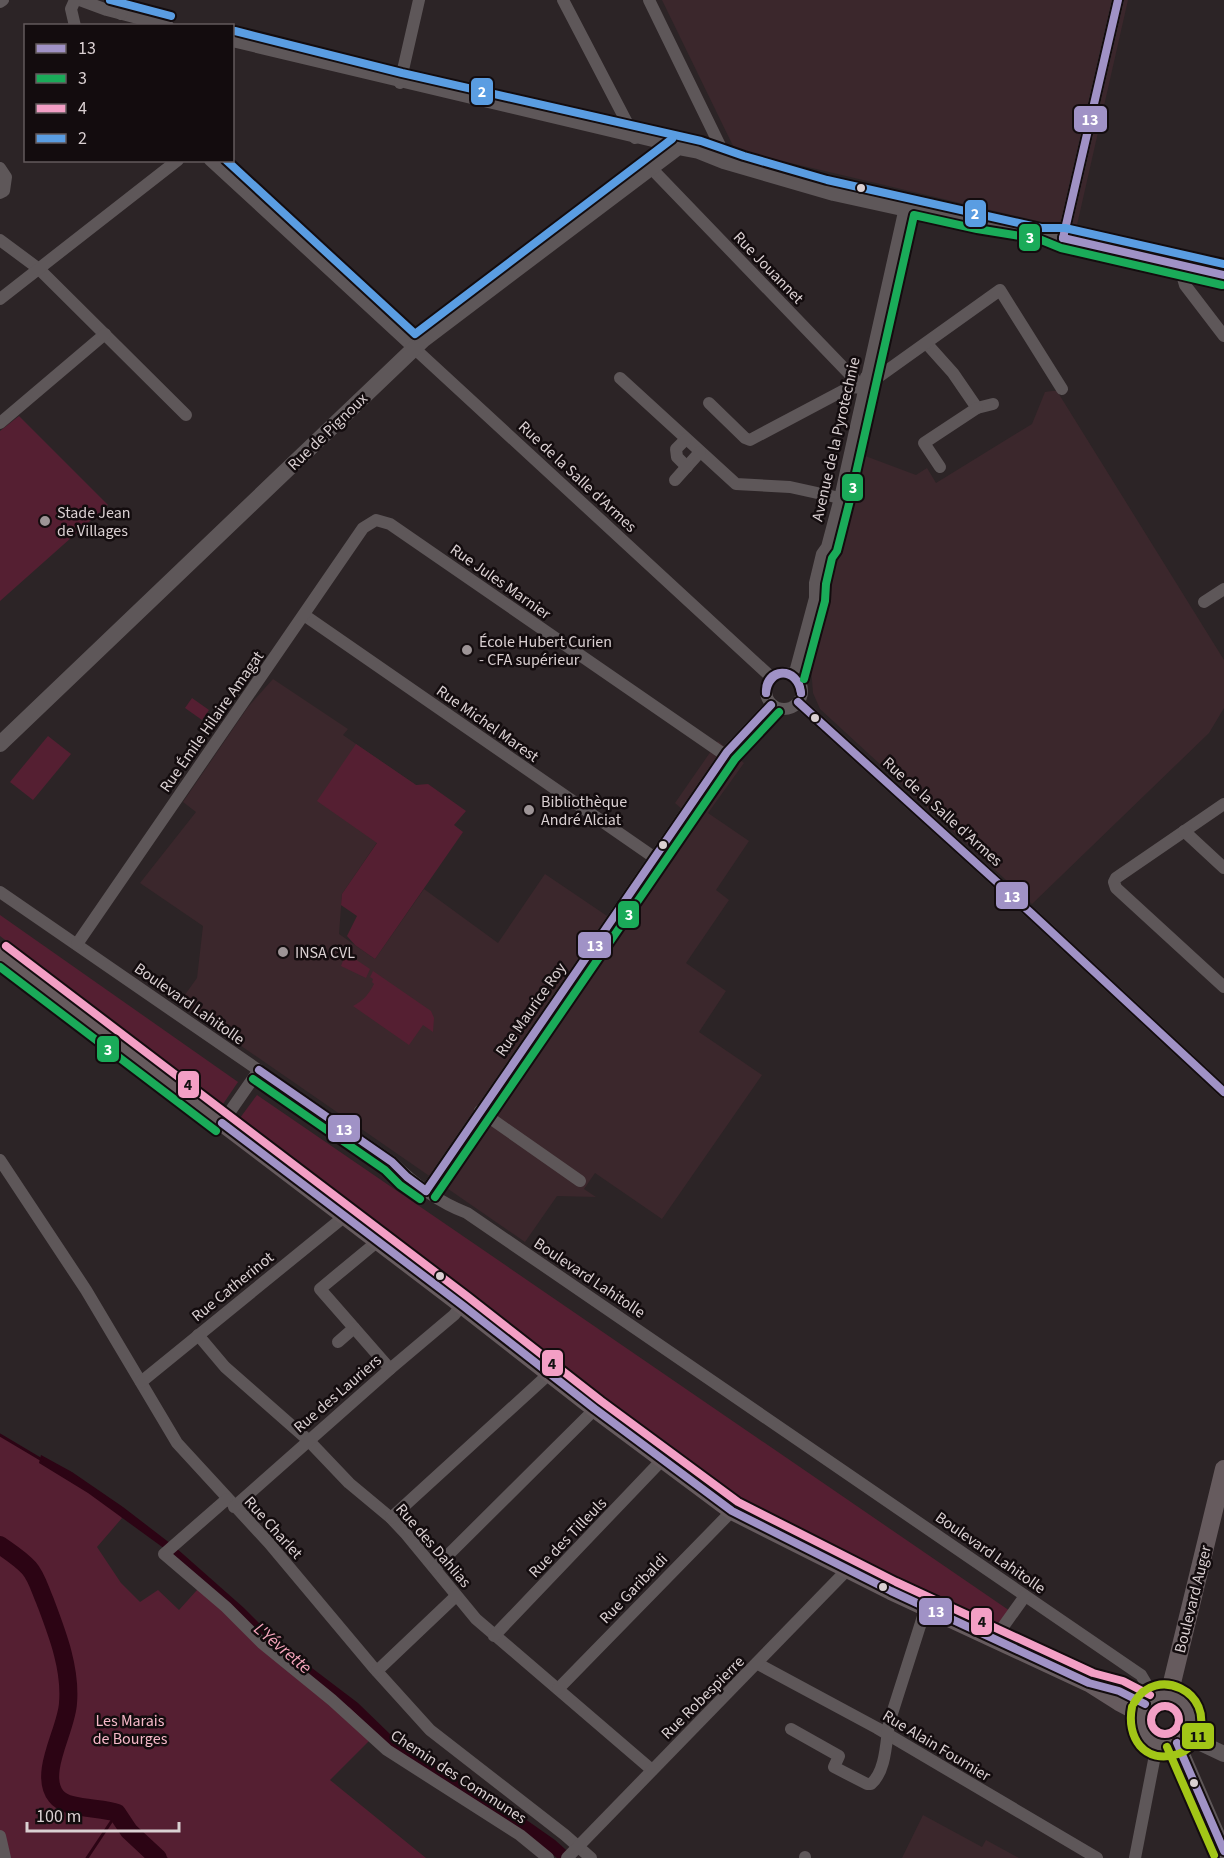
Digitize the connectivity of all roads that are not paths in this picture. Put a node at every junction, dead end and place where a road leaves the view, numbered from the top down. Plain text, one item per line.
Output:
1 (75, 0) edge
2 (80, 0) edge
3 (125, 0) edge
4 (419, 0) edge
5 (563, 0) edge
6 (649, 0) edge
7 (1118, 0) edge
8 (126, 15) junction
9 (75, 24) edge
10 (160, 24) edge
11 (234, 41) edge
12 (400, 82) junction
13 (635, 138) junction
14 (678, 147) junction
15 (724, 157) junction
16 (175, 162) edge
17 (212, 162) edge
18 (0, 168) edge
19 (651, 168) junction
20 (0, 193) edge
21 (906, 205) junction
22 (1063, 238) junction
23 (0, 240) edge
24 (1186, 266) junction
25 (39, 269) junction
26 (1224, 275) edge
27 (0, 299) edge
28 (105, 334) junction
29 (1224, 336) edge
30 (927, 344) junction
31 (414, 348) junction
32 (620, 378) dead end
33 (864, 383) junction
34 (1062, 389) dead end
35 (709, 403) dead end
36 (993, 404) dead end
37 (977, 408) junction
38 (186, 416) dead end
39 (0, 423) edge
40 (686, 439) junction
41 (700, 452) junction
42 (687, 467) junction
43 (940, 467) dead end
44 (675, 480) dead end
45 (840, 498) junction
46 (376, 520) joint
47 (1224, 588) edge
48 (1204, 602) dead end
49 (304, 615) junction
50 (794, 676) junction
51 (771, 677) junction
52 (798, 702) junction
53 (771, 705) junction
54 (0, 744) edge
55 (725, 755) junction
56 (1224, 804) edge
57 (1184, 831) junction
58 (655, 858) junction
59 (1224, 868) edge
60 (0, 892) edge
61 (77, 944) junction
62 (0, 954) edge
63 (1224, 987) edge
64 (259, 1070) junction
65 (1224, 1092) edge
66 (480, 1111) junction
67 (222, 1123) junction
68 (0, 1160) edge
69 (580, 1180) dead end
70 (426, 1191) junction
71 (345, 1216) junction
72 (378, 1241) junction
73 (462, 1305) junction
74 (354, 1328) junction
75 (198, 1335) junction
76 (339, 1342) dead end
77 (390, 1369) junction
78 (550, 1373) junction
79 (141, 1382) junction
80 (595, 1409) junction
81 (308, 1440) junction
82 (662, 1460) junction
83 (1224, 1469) edge
84 (230, 1503) junction
85 (732, 1511) junction
86 (391, 1518) junction
87 (168, 1550) joint
88 (435, 1568) junction
89 (848, 1569) junction
90 (456, 1596) junction
91 (1025, 1596) junction
92 (926, 1607) junction
93 (494, 1635) junction
94 (995, 1638) junction
95 (758, 1664) junction
96 (377, 1671) junction
97 (558, 1689) junction
98 (1152, 1702) junction
99 (791, 1729) dead end
100 (887, 1735) junction
101 (1184, 1736) junction
102 (1157, 1745) junction
103 (1224, 1748) edge
104 (1224, 1754) edge
105 (652, 1770) junction
106 (0, 1836) edge
107 (1224, 1851) edge
108 (573, 1852) edge
109 (5, 1858) edge
110 (548, 1858) edge
111 (591, 1858) edge
112 (1097, 1858) edge
113 (1135, 1858) edge

1 - 9 street
2 - 8 street
3 - 8 street
4 - 12 street
5 - 13 street
6 - 15 street
7 - 22 street
8 - 10 street
11 - 12 street
12 - 13 street
13 - 14 street
14 - 15 main road
14 - 19 main road, Rue de Pignoux
15 - 21 main road
16 - 25 street
17 - 31 street, Rue de la Salle d'Armes
18 - 20 street
19 - 31 main road, Rue de Pignoux
19 - 33 street, Rue Jouannet
21 - 22 main road
21 - 33 street, Avenue de la Pyrotechnie
22 - 24 main road
23 - 25 street
24 - 26 main road
24 - 29 street
25 - 27 street
25 - 28 street
28 - 38 street
28 - 39 street
30 - 33 street
30 - 34 street
30 - 37 street
31 - 51 street, Rue de la Salle d'Armes
31 - 54 main road, Rue de Pignoux
32 - 40 street
33 - 35 street
33 - 45 street, Avenue de la Pyrotechnie
36 - 37 street
37 - 43 street
40 - 41 street
40 - 42 street
41 - 42 street
41 - 45 street
42 - 44 street
45 - 50 street, Avenue de la Pyrotechnie
46 - 49 street, Rue Émile Hilaire Amagat
46 - 55 street, Rue Jules Marnier
47 - 48 street
49 - 58 street, Rue Michel Marest
49 - 61 street, Rue Émile Hilaire Amagat
50 - 51 street
50 - 52 street
51 - 53 street
52 - 53 street
52 - 65 street, Rue de la Salle d'Armes
53 - 55 street, Rue Maurice Roy
55 - 58 street, Rue Maurice Roy
56 - 57 street
57 - 59 street
57 - 63 street
58 - 66 street, Rue Maurice Roy
60 - 61 street, Boulevard Lahitolle
61 - 64 street, Boulevard Lahitolle
62 - 67 main road
64 - 67 street
64 - 70 street, Boulevard Lahitolle
66 - 69 street
66 - 70 street, Rue Maurice Roy
67 - 71 main road
68 - 79 street, Rue Charlet
70 - 91 street, Boulevard Lahitolle
71 - 72 main road
71 - 75 street, Rue Catherinot
72 - 73 main road
72 - 74 street
73 - 77 street, Rue des Lauriers
73 - 78 main road
74 - 76 street
74 - 77 street
75 - 79 street, Rue Catherinot
75 - 81 street, Rue des Dahlias
77 - 81 street, Rue des Lauriers
78 - 80 main road
78 - 86 street
79 - 84 street, Rue Charlet
80 - 82 main road
80 - 88 street
81 - 84 street, Rue des Lauriers
81 - 86 street, Rue des Dahlias
82 - 85 main road
82 - 93 street, Rue des Tilleuls
83 - 98 main road, Boulevard Auger
84 - 87 street, Rue des Lauriers
84 - 96 street, Rue Charlet
85 - 89 main road
85 - 97 street, Rue Garibaldi
86 - 88 street, Rue des Dahlias
87 - 110 street, Chemin des Communes
88 - 90 street, Rue des Dahlias
89 - 92 main road
89 - 95 street, Rue Robespierre
90 - 93 street, Rue des Dahlias
90 - 96 street
91 - 94 street
91 - 98 street, Boulevard Lahitolle
92 - 94 main road
92 - 100 street
93 - 97 street, Rue des Dahlias
94 - 98 main road
95 - 100 street, Rue Alain Fournier
95 - 105 street, Rue Robespierre
96 - 108 street, Rue Charlet
97 - 105 street, Rue des Dahlias
98 - 101 main road
98 - 102 main road
99 - 100 street
100 - 112 street, Rue Alain Fournier
101 - 102 main road
101 - 103 main road
101 - 104 main road
101 - 107 main road
102 - 113 street
105 - 108 street, Rue Robespierre
106 - 109 street
108 - 111 street, Rue Charlet

